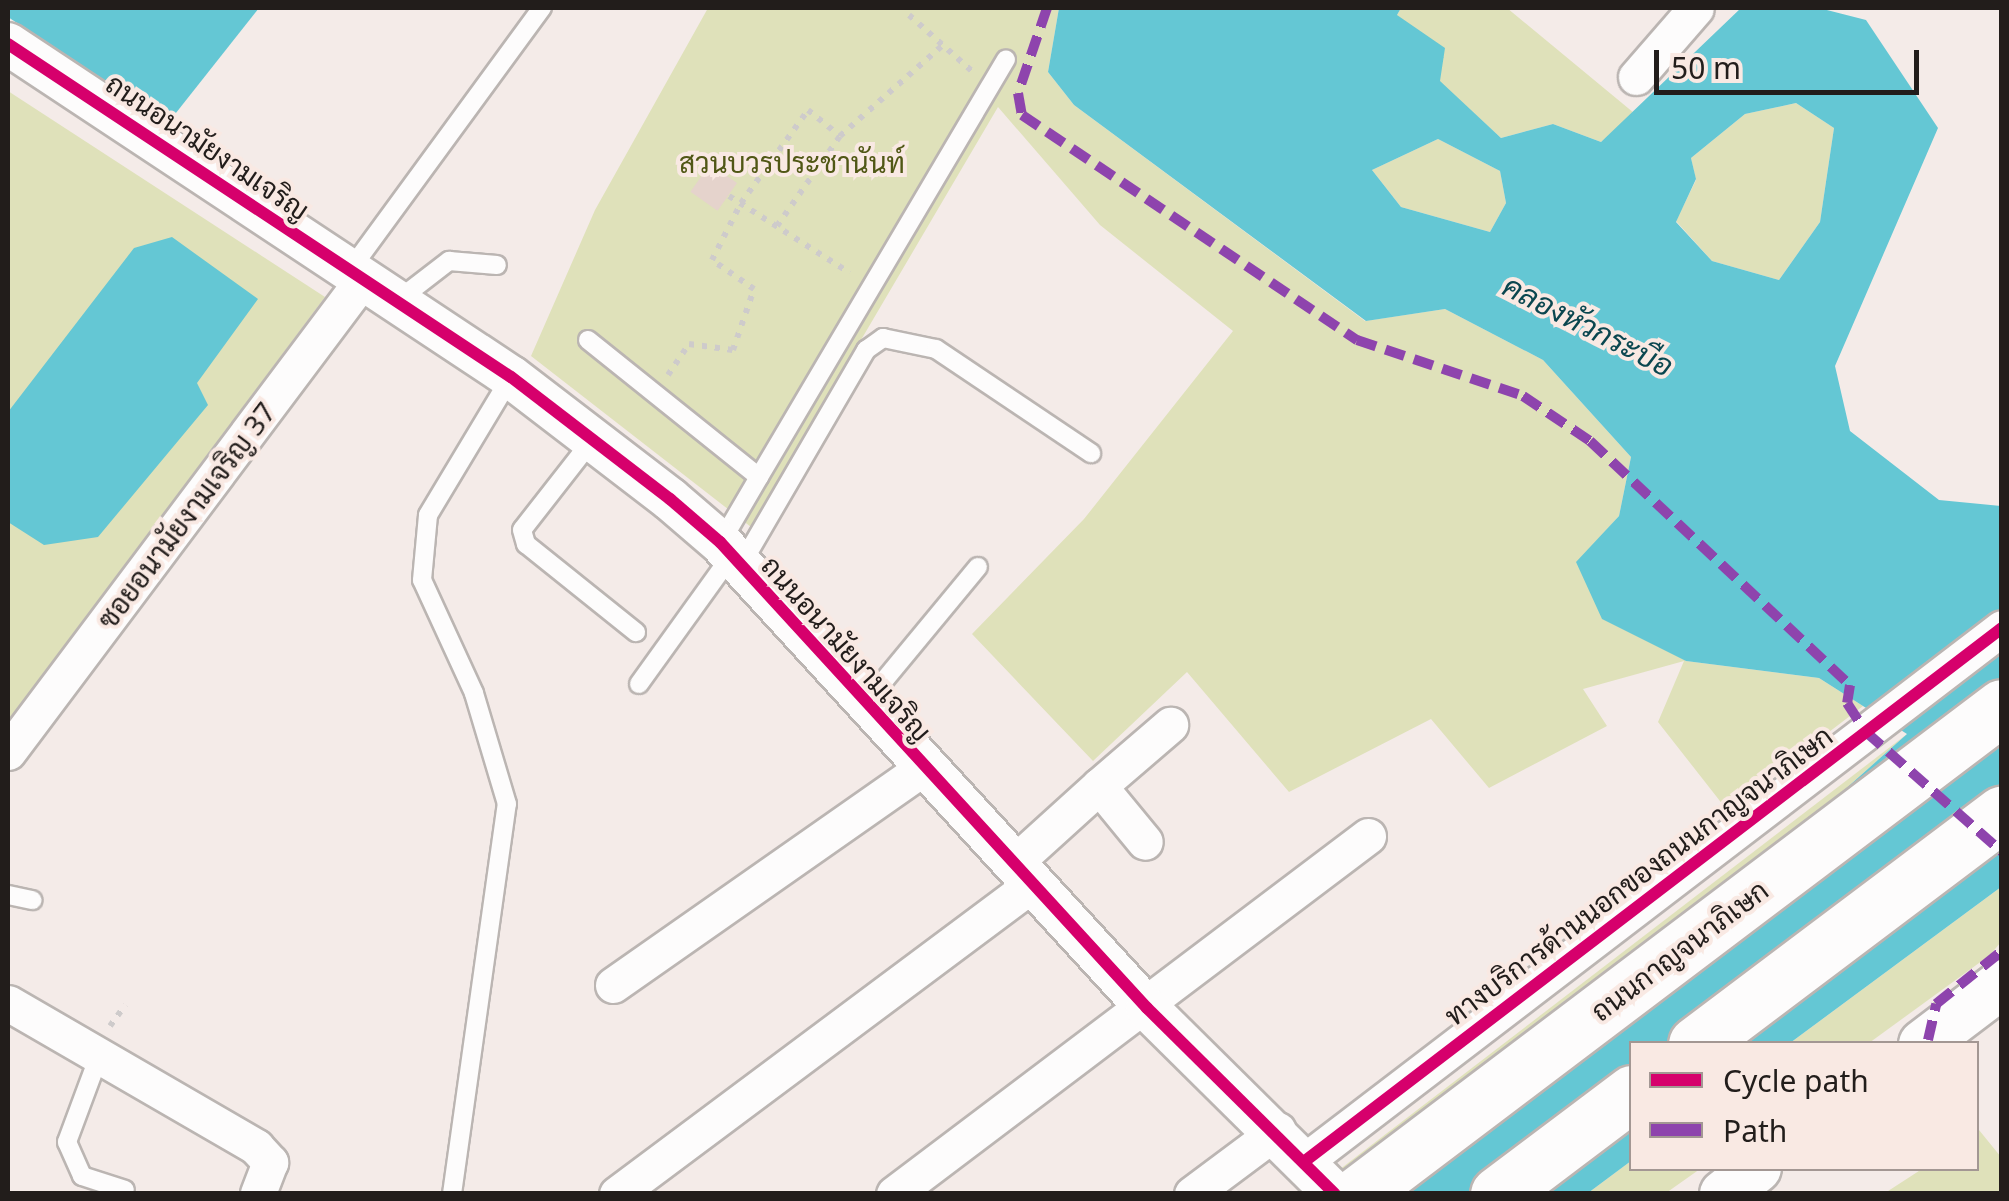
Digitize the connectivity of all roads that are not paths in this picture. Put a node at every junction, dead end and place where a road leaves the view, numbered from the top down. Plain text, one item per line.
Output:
1 (542, 8) edge
2 (1696, 8) edge
3 (8, 44) edge
4 (1006, 60) dead end
5 (1636, 77) dead end
6 (496, 265) dead end
7 (370, 284) junction
8 (588, 340) dead end
9 (511, 377) junction
10 (593, 439) junction
11 (1090, 453) dead end
12 (759, 476) junction
13 (731, 554) junction
14 (978, 568) dead end
15 (2002, 628) edge
16 (636, 632) dead end
17 (640, 684) dead end
18 (862, 706) junction
19 (2002, 707) edge
20 (1170, 725) dead end
21 (8, 752) edge
22 (922, 769) junction
23 (1100, 786) junction
24 (2002, 813) edge
25 (1368, 836) dead end
26 (1145, 842) dead end
27 (1022, 875) junction
28 (8, 896) edge
29 (32, 900) dead end
30 (613, 985) dead end
31 (1988, 994) edge
32 (8, 1004) edge
33 (1147, 1008) junction
34 (1700, 1041) edge
35 (1927, 1041) edge
36 (99, 1056) junction
37 (1629, 1094) edge
38 (1292, 1145) junction
39 (1753, 1171) edge
40 (125, 1190) dead end
41 (258, 1194) edge
42 (452, 1194) edge
43 (616, 1194) edge
44 (894, 1194) edge
45 (1192, 1194) edge
46 (1335, 1194) edge
47 (1358, 1194) edge
48 (1498, 1194) edge
49 (1724, 1194) edge

1 - 7 lane
2 - 5 street
3 - 7 street, ถนนอนามัยงามเจริญ
4 - 12 lane
6 - 7 lane
7 - 9 street, ถนนอนามัยงามเจริญ
7 - 21 street, ซอยอนามัยงามเจริญ 37
8 - 12 lane
9 - 10 street, ถนนอนามัยงามเจริญ
9 - 42 lane
10 - 13 street, ถนนอนามัยงามเจริญ
10 - 16 lane
11 - 13 lane
12 - 13 lane
13 - 17 lane
13 - 18 street, ถนนอนามัยงามเจริญ
14 - 18 lane
15 - 38 street, ทางบริการด้านนอกของถนนกาญจนาภิเษก
18 - 22 street, ถนนอนามัยงามเจริญ
19 - 47 highway, ถนนกาญจนาภิเษก
20 - 23 street
22 - 27 street, ถนนอนามัยงามเจริญ
22 - 30 street
23 - 26 street
23 - 27 street
24 - 34 highway
25 - 33 street
27 - 33 street, ถนนอนามัยงามเจริญ
27 - 43 street
28 - 29 lane
31 - 35 main road
32 - 36 street
33 - 38 street, ถนนอนามัยงามเจริญ
33 - 44 street
36 - 40 lane
36 - 41 street
37 - 48 highway
38 - 45 street, ทางบริการด้านนอกของถนนกาญจนาภิเษก
38 - 46 street, ถนนอนามัยงามเจริญ
39 - 49 main road

